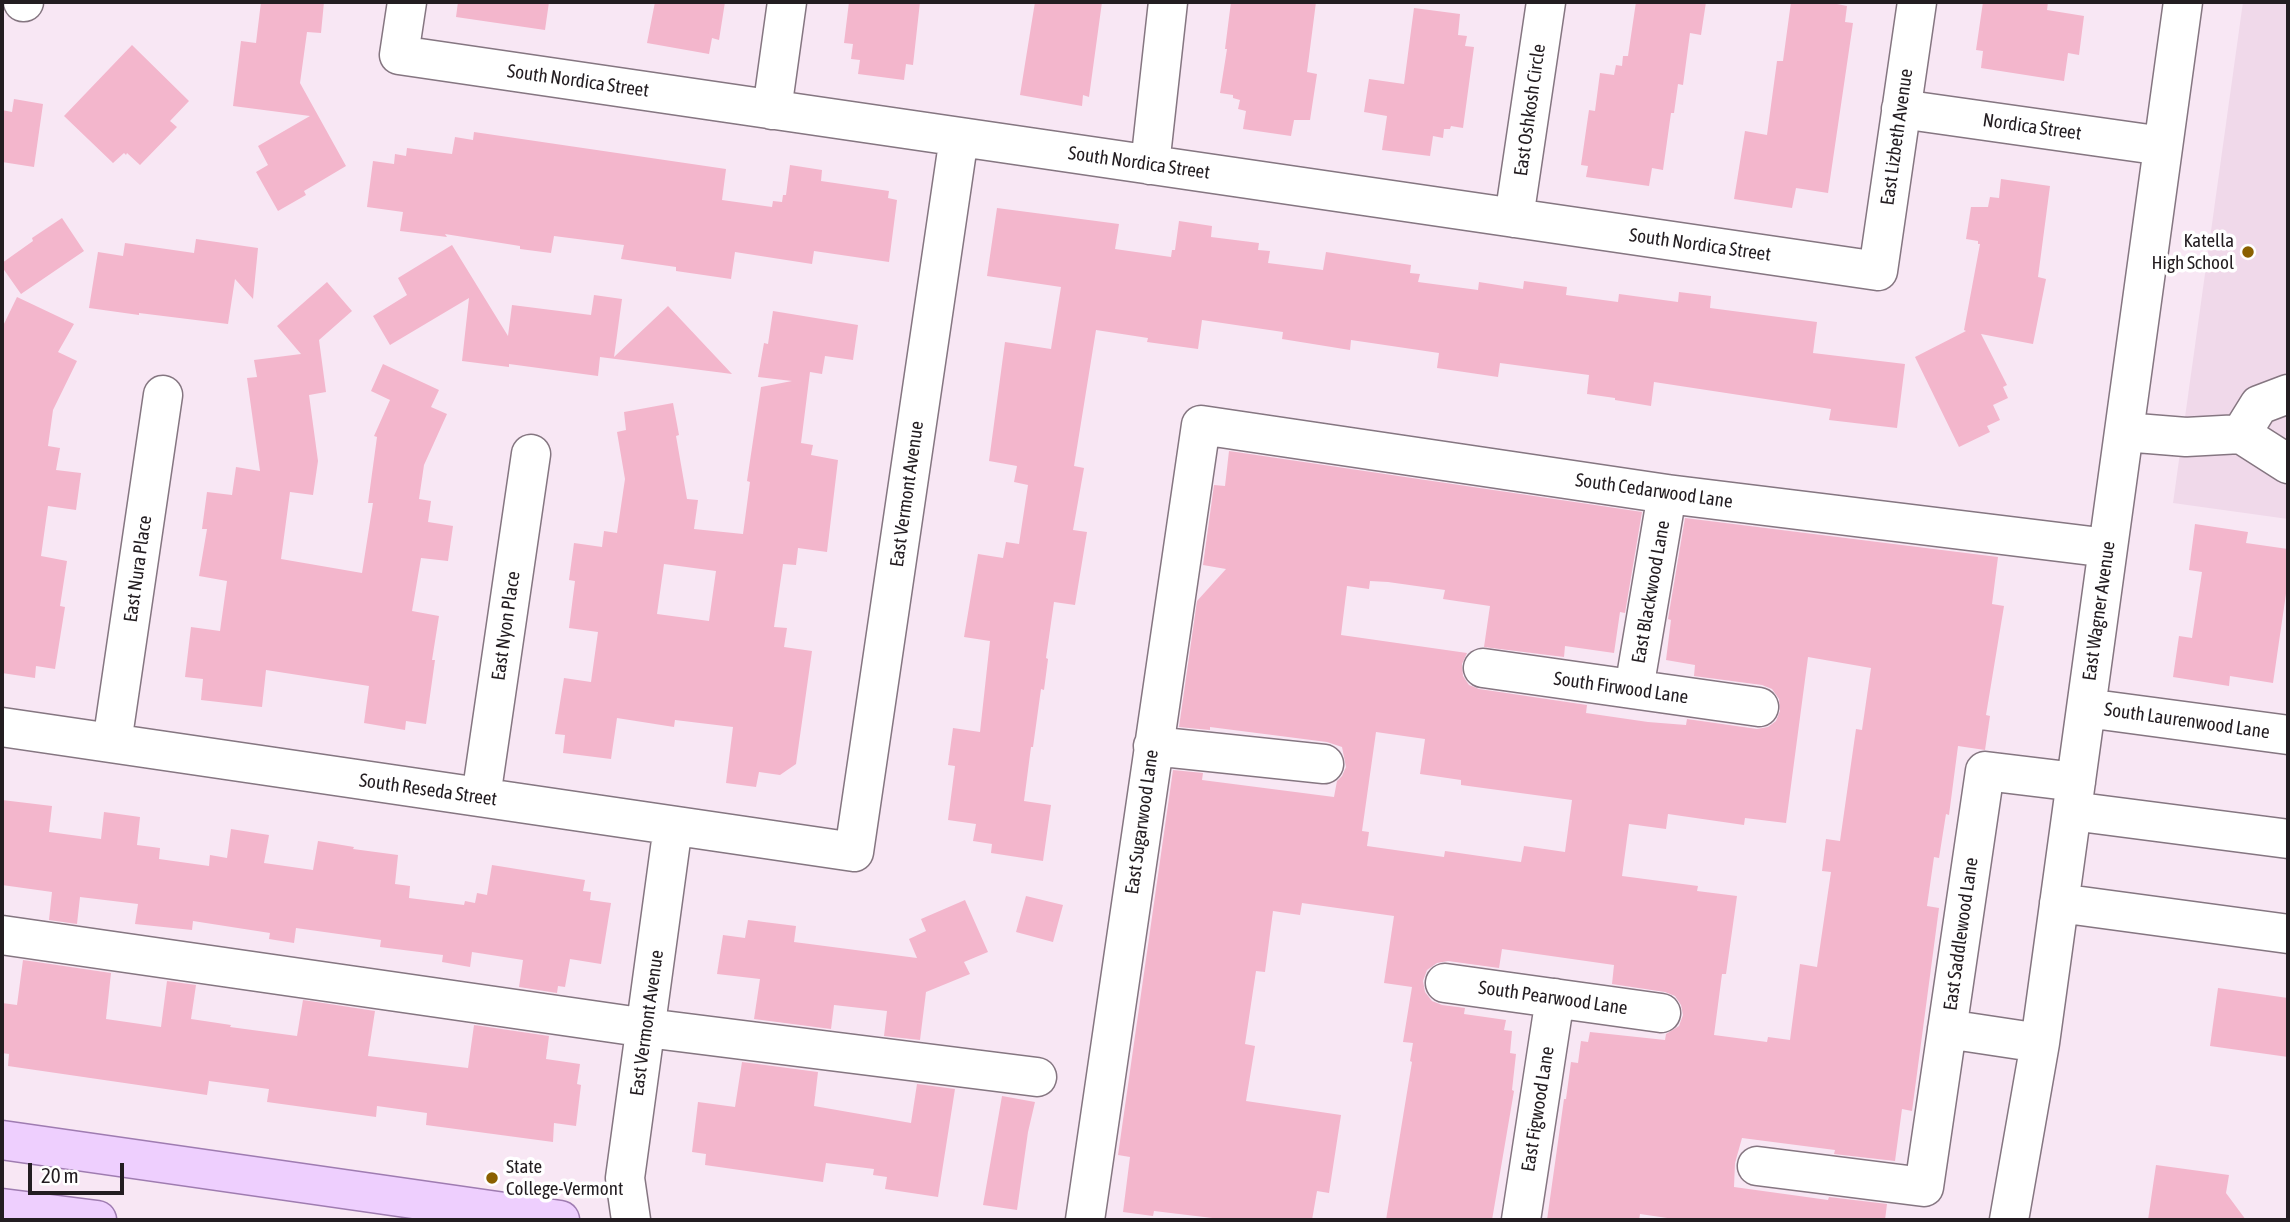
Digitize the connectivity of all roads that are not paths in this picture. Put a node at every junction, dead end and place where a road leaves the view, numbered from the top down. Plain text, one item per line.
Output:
1 (407, 2) edge
2 (787, 2) edge
3 (1168, 2) edge
4 (1546, 2) edge
5 (1917, 2) edge
6 (2183, 2) edge
7 (1901, 109) junction
8 (772, 110) junction
9 (959, 137) junction
10 (2163, 146) junction
11 (1150, 165) junction
12 (1514, 218) junction
13 (1878, 271) joint
14 (2288, 394) edge
15 (163, 395) dead end
16 (1200, 425) joint
17 (2124, 432) junction
18 (2241, 434) junction
19 (531, 454) dead end
20 (2288, 464) edge
21 (1667, 494) junction
22 (2108, 548) junction
23 (1483, 668) dead end
24 (1634, 689) junction
25 (1759, 707) dead end
26 (2085, 708) junction
27 (2, 727) edge
28 (2288, 735) edge
29 (112, 743) junction
30 (1153, 746) junction
31 (1324, 764) dead end
32 (2074, 796) junction
33 (481, 797) junction
34 (673, 826) junction
35 (2288, 839) edge
36 (854, 852) joint
37 (2059, 903) junction
38 (2288, 934) edge
39 (2, 935) edge
40 (1445, 983) dead end
41 (1555, 998) junction
42 (1661, 1013) dead end
43 (647, 1028) junction
44 (1947, 1029) junction
45 (2039, 1043) junction
46 (1037, 1077) dead end
47 (2, 1140) edge
48 (1757, 1166) dead end
49 (2, 1208) edge
50 (97, 1220) edge
51 (560, 1220) edge
52 (631, 1220) edge
53 (1085, 1220) edge
54 (1521, 1220) edge
55 (2009, 1220) edge

1 - 8 street, South Nordica Street
2 - 8 street
3 - 11 street
4 - 12 street, East Oshkosh Circle
5 - 7 street, East Lizbeth Avenue
6 - 10 street, East Wagner Avenue
7 - 10 street, Nordica Street
7 - 13 street, East Lizbeth Avenue
8 - 9 street, South Nordica Street
9 - 11 street, South Nordica Street
9 - 36 street, East Vermont Avenue
10 - 17 street, East Wagner Avenue
11 - 12 street, South Nordica Street
12 - 13 street, South Nordica Street
14 - 18 street
15 - 29 street, East Nura Place
16 - 21 street, South Cedarwood Lane
16 - 30 street, East Sugarwood Lane
17 - 18 street
17 - 22 street, East Wagner Avenue
18 - 20 street
19 - 33 street, East Nyon Place
21 - 22 street, South Cedarwood Lane
21 - 24 street, East Blackwood Lane
22 - 26 street, East Wagner Avenue
23 - 24 street, South Firwood Lane
24 - 25 street, South Firwood Lane
26 - 28 street, South Laurenwood Lane
26 - 32 street, East Wagner Avenue
27 - 29 street, South Reseda Street
29 - 33 street, South Reseda Street
30 - 31 street
30 - 53 street, East Sugarwood Lane
32 - 35 street
32 - 37 street, East Wagner Avenue
32 - 44 street, East Saddlewood Lane
33 - 34 street, South Reseda Street
34 - 36 street, South Reseda Street
34 - 43 street, East Vermont Avenue
37 - 38 street
37 - 45 street, East Wagner Avenue
39 - 43 street
40 - 41 street, South Pearwood Lane
41 - 42 street, South Pearwood Lane
41 - 54 street, East Figwood Lane
43 - 46 street
43 - 52 street, East Vermont Avenue
44 - 45 street
44 - 48 street, East Saddlewood Lane
45 - 55 street, East Wagner Avenue
47 - 51 main road
49 - 50 main road

